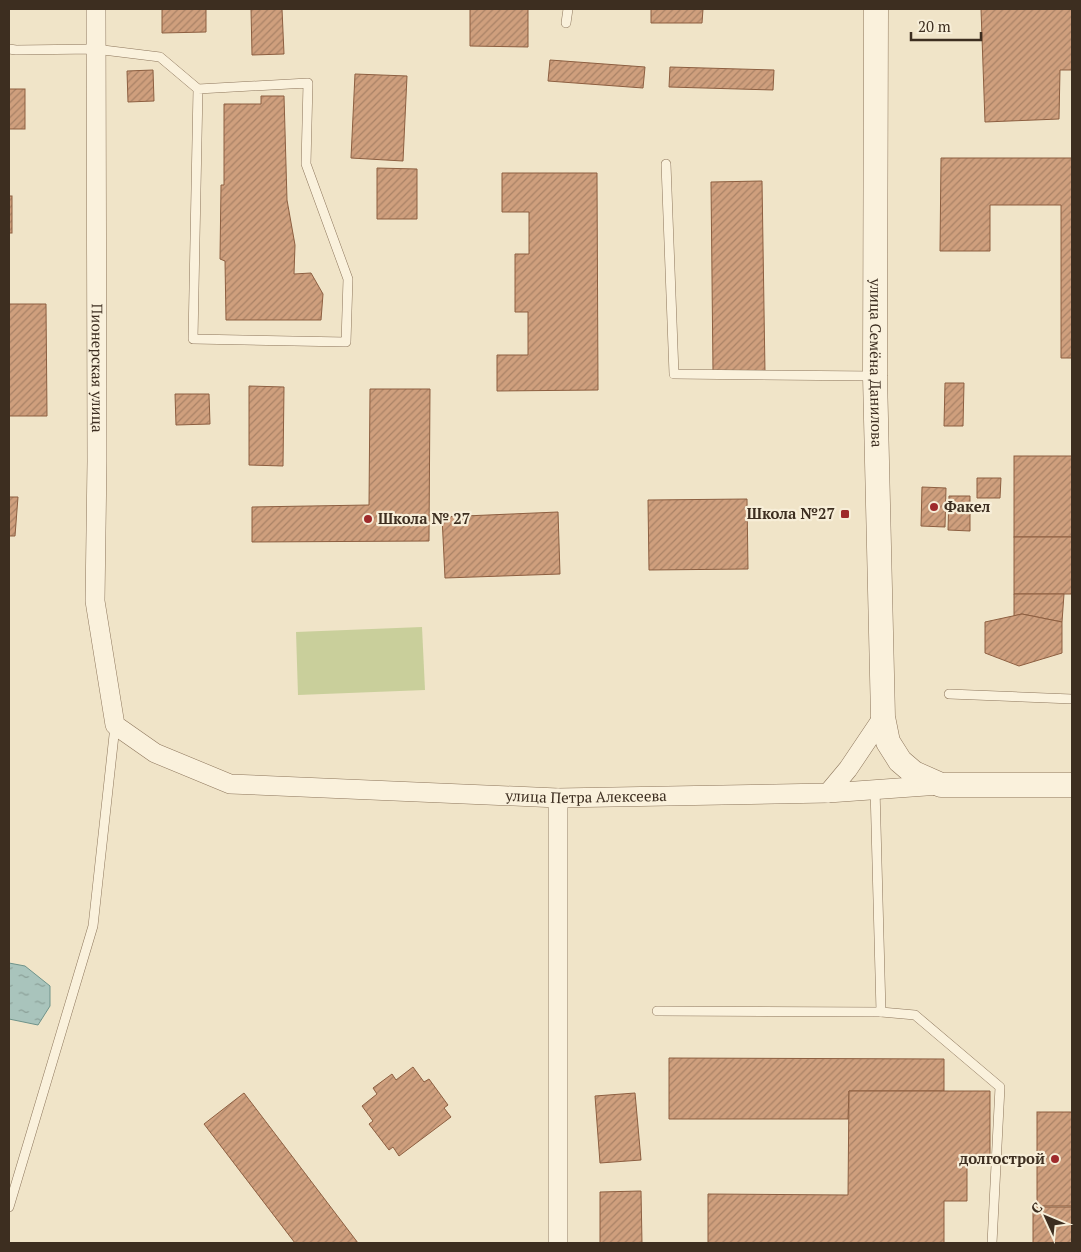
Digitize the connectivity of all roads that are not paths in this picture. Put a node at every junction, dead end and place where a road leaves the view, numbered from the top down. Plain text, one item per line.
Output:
1 (96, 9) edge
2 (568, 9) edge
3 (876, 9) edge
4 (566, 23) dead end
5 (9, 49) edge
6 (95, 49) junction
7 (198, 89) junction
8 (666, 164) dead end
9 (875, 376) junction
10 (949, 694) dead end
11 (1072, 699) edge
12 (883, 716) junction
13 (115, 725) junction
14 (941, 785) junction
15 (1072, 785) edge
16 (875, 788) junction
17 (828, 793) junction
18 (558, 798) junction
19 (657, 1011) dead end
20 (881, 1012) junction
21 (9, 1207) edge
22 (558, 1243) edge
23 (992, 1243) edge

1 - 6 street, Пионерская улица
2 - 4 lane
3 - 9 street, улица Семёна Данилова
5 - 6 lane
6 - 7 lane
6 - 13 street, Пионерская улица
7 - 7 lane
8 - 9 lane
9 - 12 street, улица Семёна Данилова
10 - 11 lane
12 - 14 street, улица Семёна Данилова
12 - 17 street
13 - 18 street, улица Петра Алексеева
13 - 21 lane
14 - 15 street, улица Петра Алексеева
14 - 16 street, улица Петра Алексеева
16 - 17 street, улица Петра Алексеева
16 - 20 lane
17 - 18 street, улица Петра Алексеева
18 - 22 street
19 - 20 lane
20 - 23 lane

